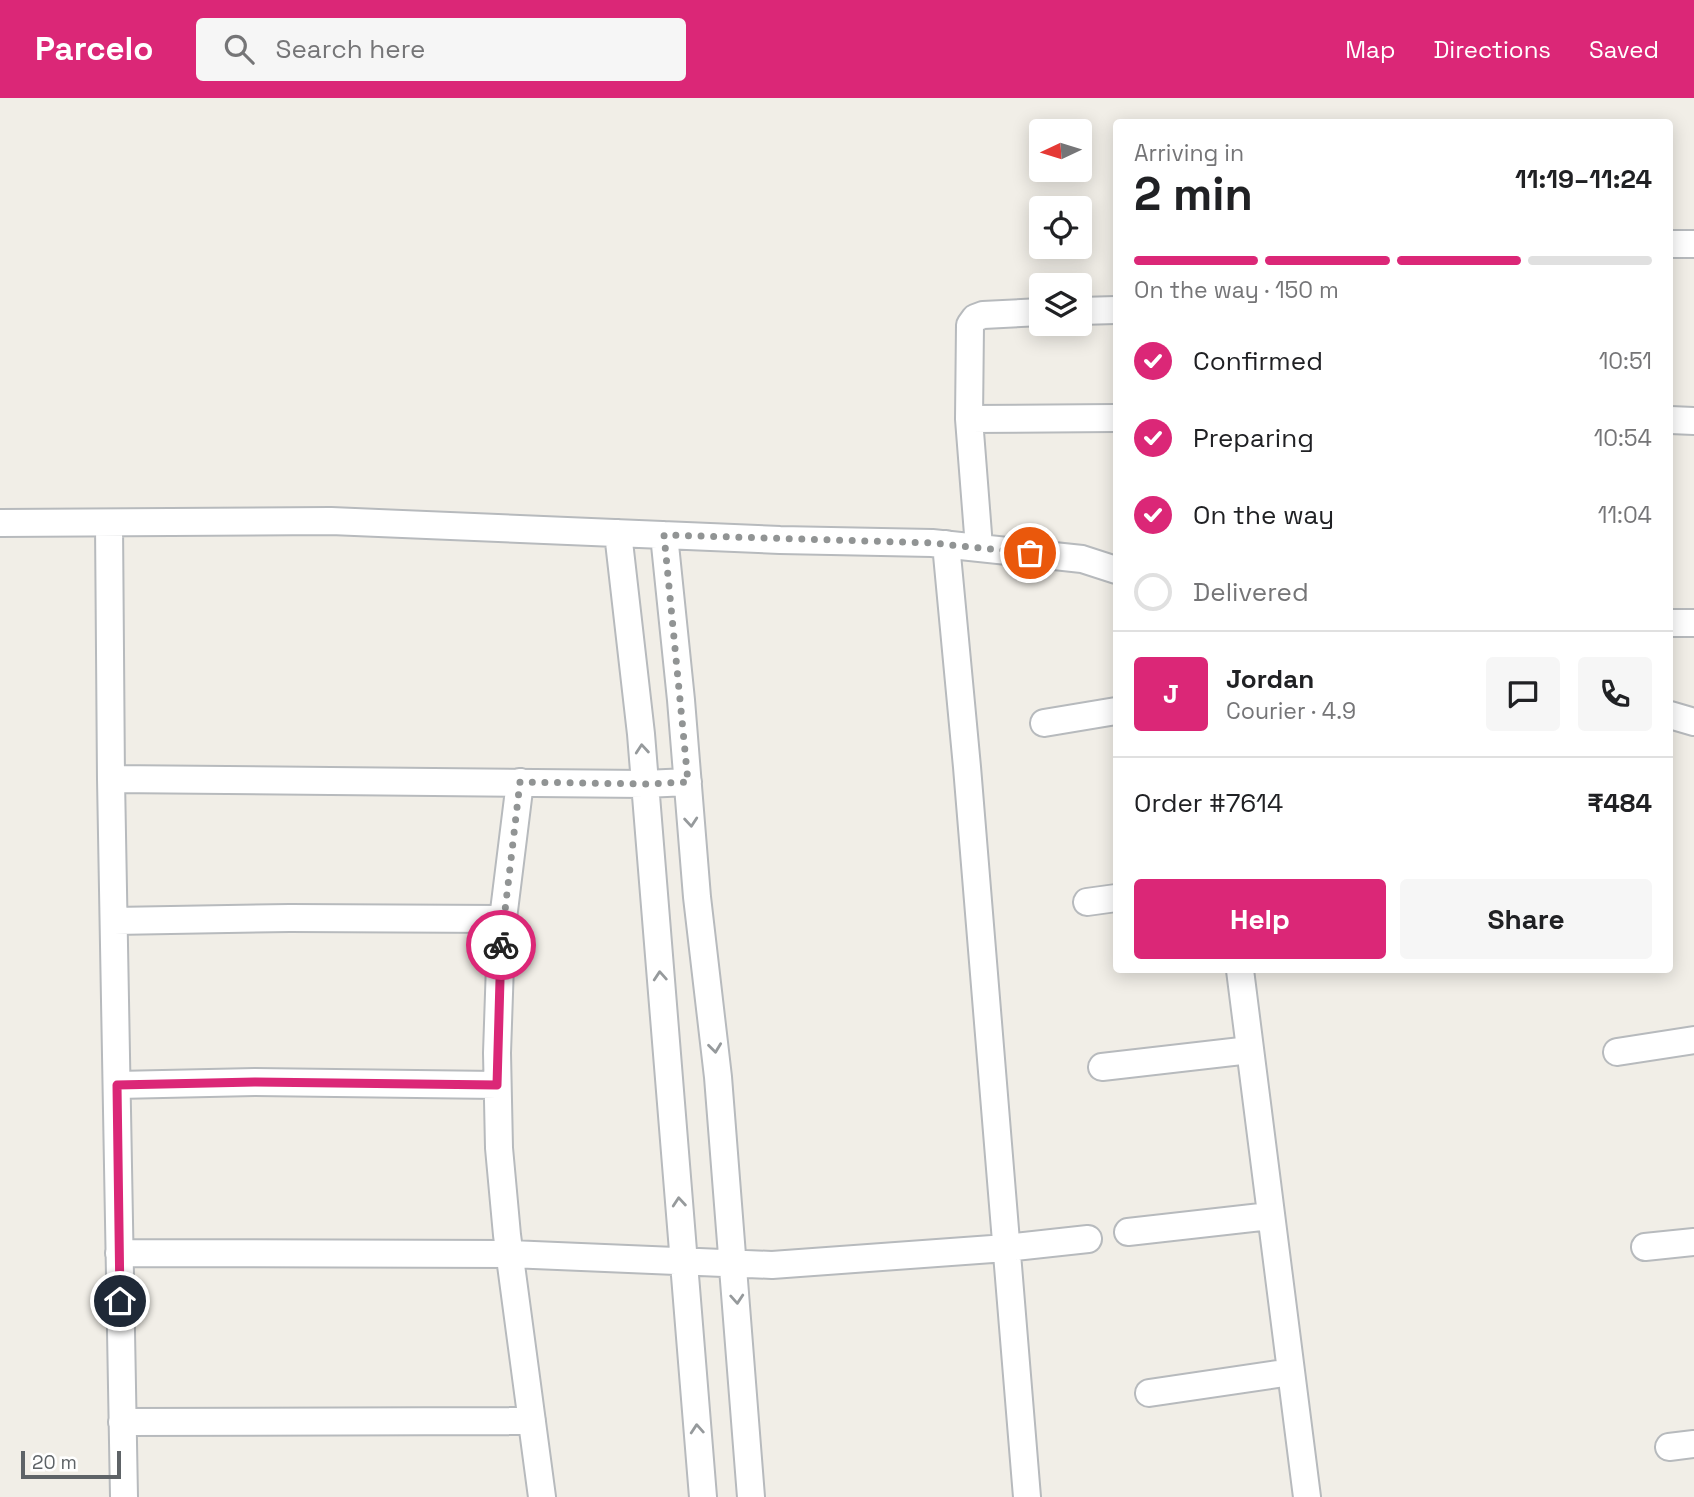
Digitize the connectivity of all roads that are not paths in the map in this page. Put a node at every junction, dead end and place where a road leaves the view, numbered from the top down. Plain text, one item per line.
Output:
1 (1673, 244) edge
2 (1694, 244) edge
3 (1113, 310) edge
4 (1092, 311) edge
5 (1029, 313) edge
6 (1113, 418) edge
7 (969, 419) junction
8 (1673, 420) edge
9 (1694, 421) edge
10 (0, 523) edge
11 (109, 523) junction
12 (618, 533) junction
13 (664, 535) junction
14 (946, 544) junction
15 (979, 547) junction
16 (1113, 569) edge
17 (1673, 623) edge
18 (1694, 623) edge
19 (1113, 712) edge
20 (1673, 716) edge
21 (1694, 722) edge
22 (1044, 723) dead end
23 (111, 779) junction
24 (520, 782) junction
25 (688, 782) junction
26 (645, 784) junction
27 (1113, 898) edge
28 (1087, 902) dead end
29 (503, 919) junction
30 (114, 921) junction
31 (1240, 973) edge
32 (1694, 1040) edge
33 (1250, 1050) junction
34 (1616, 1052) dead end
35 (1102, 1067) dead end
36 (117, 1085) junction
37 (497, 1085) junction
38 (1270, 1216) junction
39 (1128, 1232) dead end
40 (1088, 1239) dead end
41 (1694, 1242) edge
42 (1645, 1247) dead end
43 (1006, 1248) junction
44 (119, 1253) junction
45 (510, 1254) junction
46 (685, 1261) junction
47 (734, 1263) junction
48 (1291, 1372) junction
49 (1149, 1393) dead end
50 (533, 1421) junction
51 (122, 1422) junction
52 (124, 1497) edge
53 (542, 1497) edge
54 (703, 1497) edge
55 (751, 1497) edge
56 (1027, 1497) edge
57 (1307, 1497) edge

1 - 2 street
3 - 4 street
5 - 7 street
6 - 7 street
7 - 15 street
8 - 9 street
10 - 11 street
11 - 12 street
11 - 23 street
12 - 13 street
26 -> 12 street
13 - 14 street
13 - 25 street
14 - 15 street
14 - 43 street
15 - 16 street
17 - 18 street
19 - 22 street
20 - 21 street
23 - 24 street
23 - 30 street
24 - 26 street
24 - 29 street
25 - 26 street
25 -> 47 street
46 -> 26 street
27 - 28 street
29 - 30 street
29 - 37 street
30 - 36 street
31 - 33 street
32 - 34 street
33 - 35 street
33 - 38 street
36 - 37 street
36 - 44 street
37 - 45 street
38 - 39 street
38 - 48 street
40 - 43 street
41 - 42 street
43 - 47 street
43 - 56 street
44 - 45 street
44 - 51 street
45 - 46 street
45 - 50 street
46 - 47 street
54 -> 46 street
47 -> 55 street
48 - 49 street
48 - 57 street
50 - 51 street
50 - 53 street
51 - 52 street

